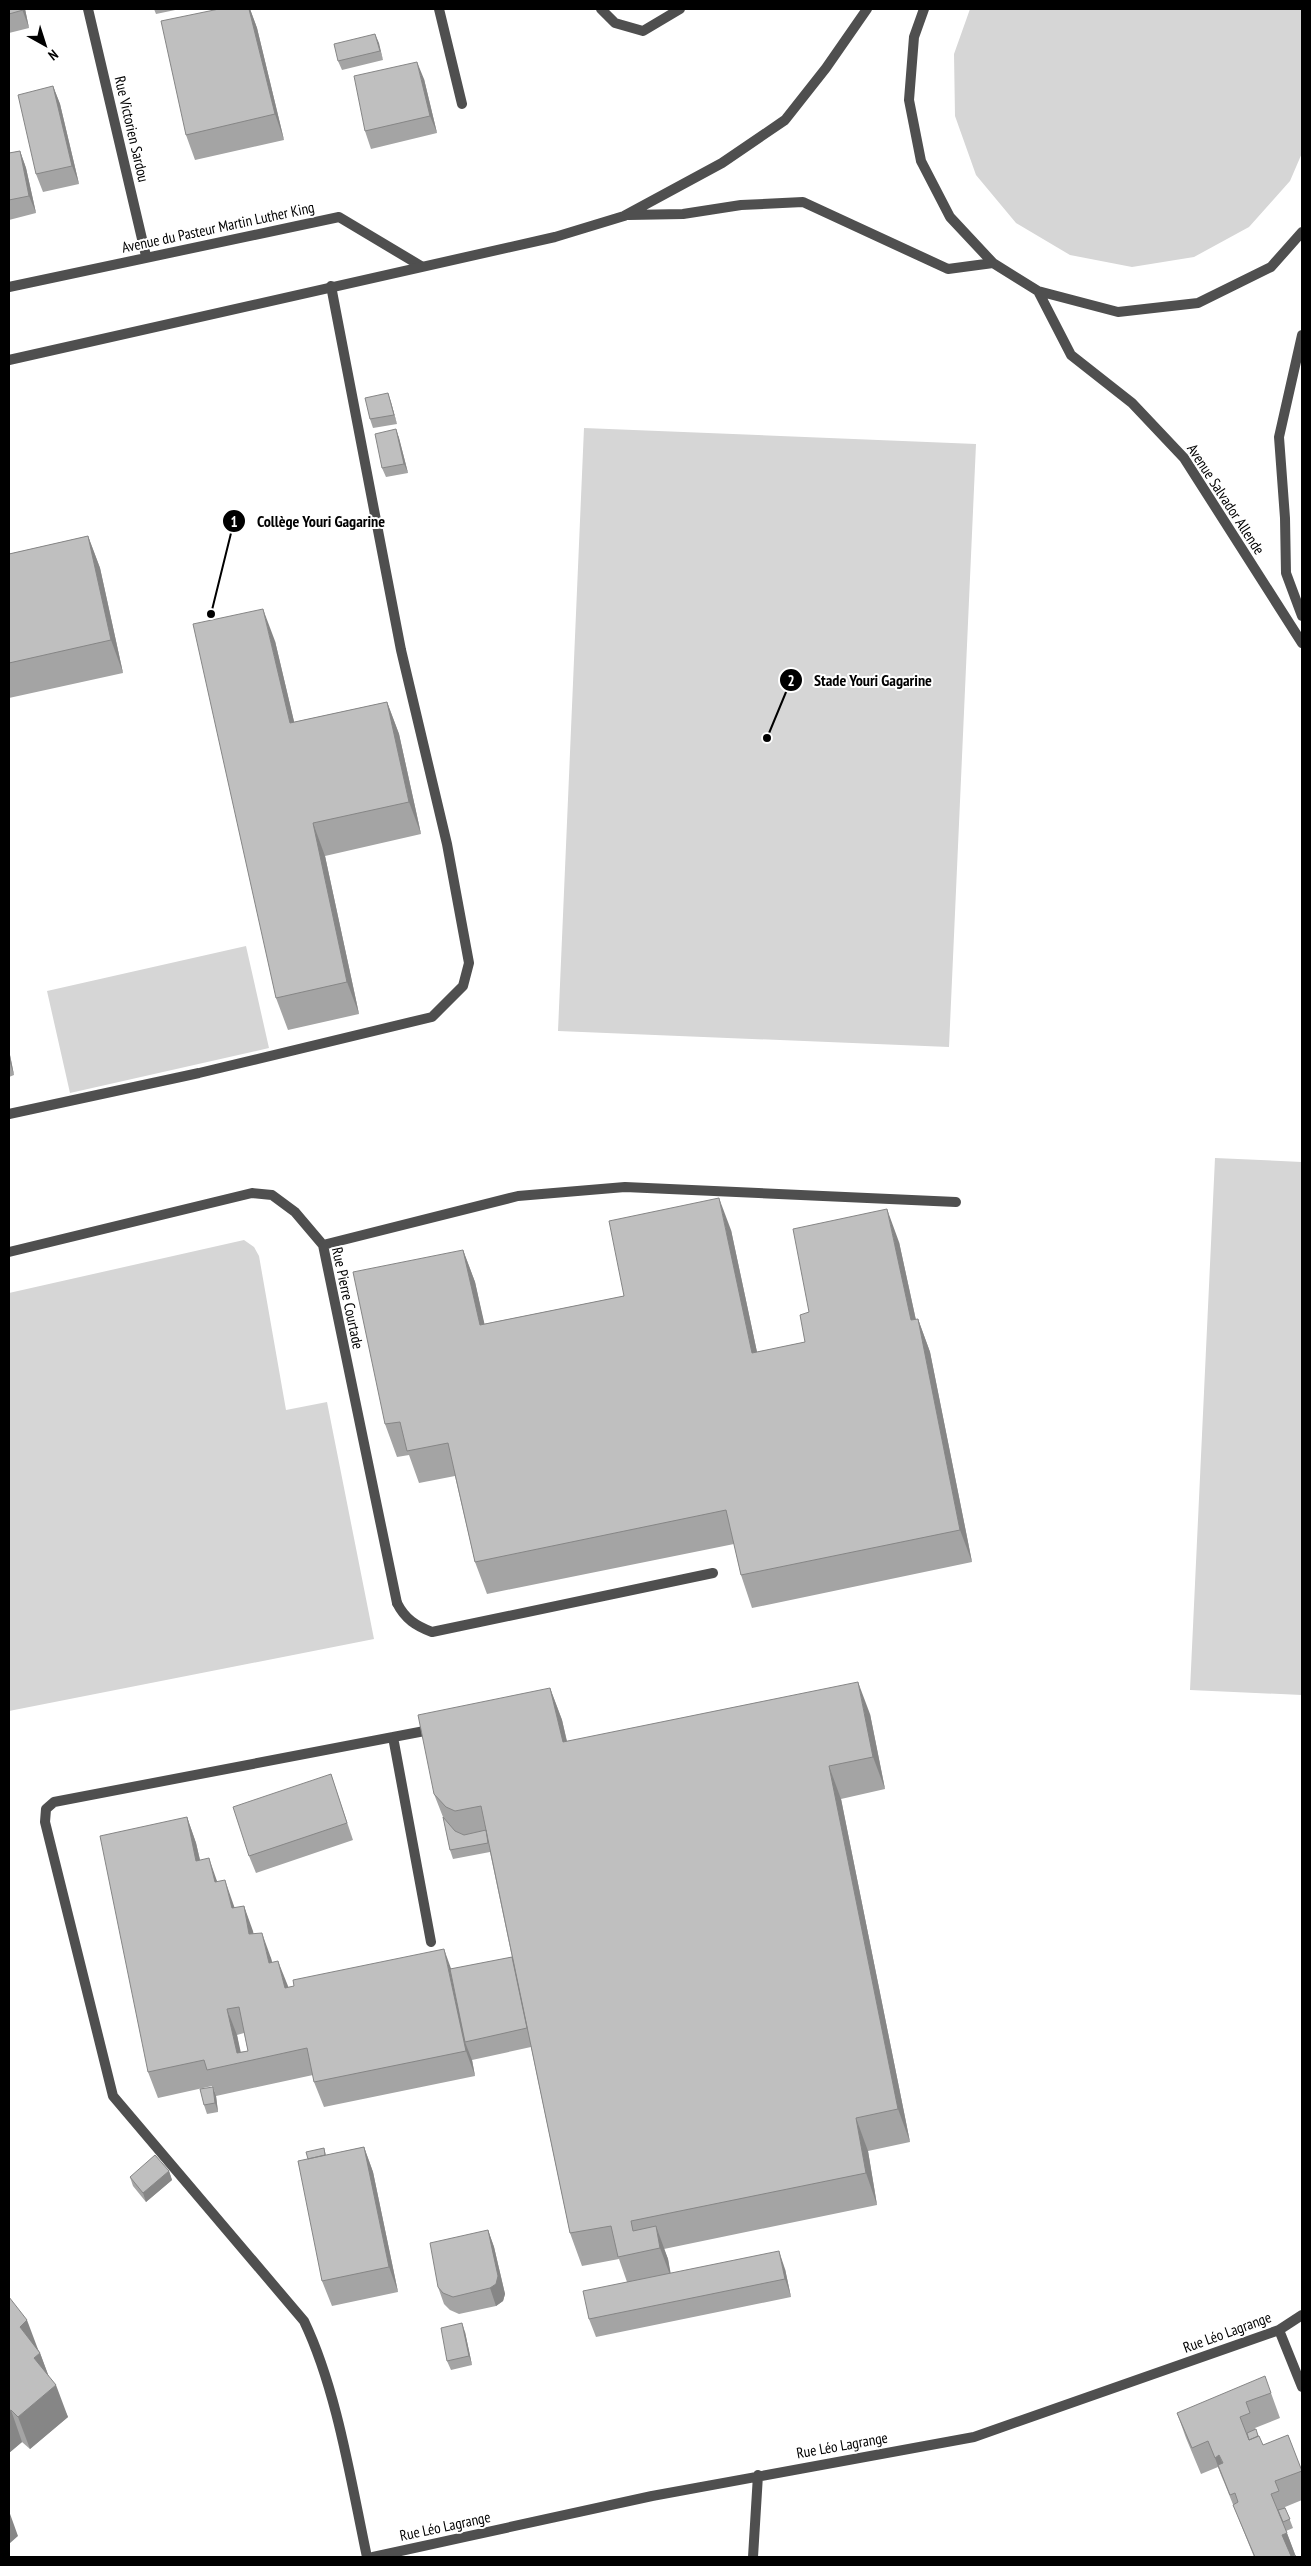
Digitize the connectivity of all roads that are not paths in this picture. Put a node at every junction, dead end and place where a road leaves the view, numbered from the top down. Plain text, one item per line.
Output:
1 (88, 9) edge
2 (439, 9) edge
3 (601, 9) edge
4 (680, 9) edge
5 (867, 9) edge
6 (924, 9) edge
7 (462, 104) dead end
8 (624, 216) junction
9 (1302, 232) edge
10 (146, 256) junction
11 (993, 263) junction
12 (421, 266) junction
13 (331, 286) junction
14 (9, 287) edge
15 (1038, 291) junction
16 (1302, 335) edge
17 (9, 360) edge
18 (1302, 616) edge
19 (1302, 643) edge
20 (9, 1114) edge
21 (956, 1202) dead end
22 (323, 1245) junction
23 (9, 1252) edge
24 (713, 1573) dead end
25 (447, 1727) edge
26 (393, 1738) junction
27 (431, 1942) dead end
28 (1302, 2315) edge
29 (1279, 2330) junction
30 (1302, 2387) edge
31 (758, 2475) junction
32 (367, 2557) edge
33 (373, 2557) edge
34 (754, 2557) edge

1 - 10 street, Rue Victorien Sardou
2 - 7 street
3 - 4 street
5 - 8 street
6 - 11 street
8 - 11 street
8 - 12 street
9 - 15 street
10 - 12 street, Avenue du Pasteur Martin Luther King
10 - 14 street, Avenue du Pasteur Martin Luther King
11 - 15 street
12 - 13 street
13 - 17 street
13 - 20 street
15 - 19 street, Avenue Salvador Allende
16 - 18 street, Avenue Salvador Allende
21 - 22 street
22 - 23 street, Rue Pierre Courtade
22 - 24 street, Rue Pierre Courtade
25 - 26 street
26 - 27 street
26 - 32 street
28 - 29 street, Rue Léo Lagrange
29 - 30 street
29 - 31 street, Rue Léo Lagrange
31 - 33 street, Rue Léo Lagrange
31 - 34 street

